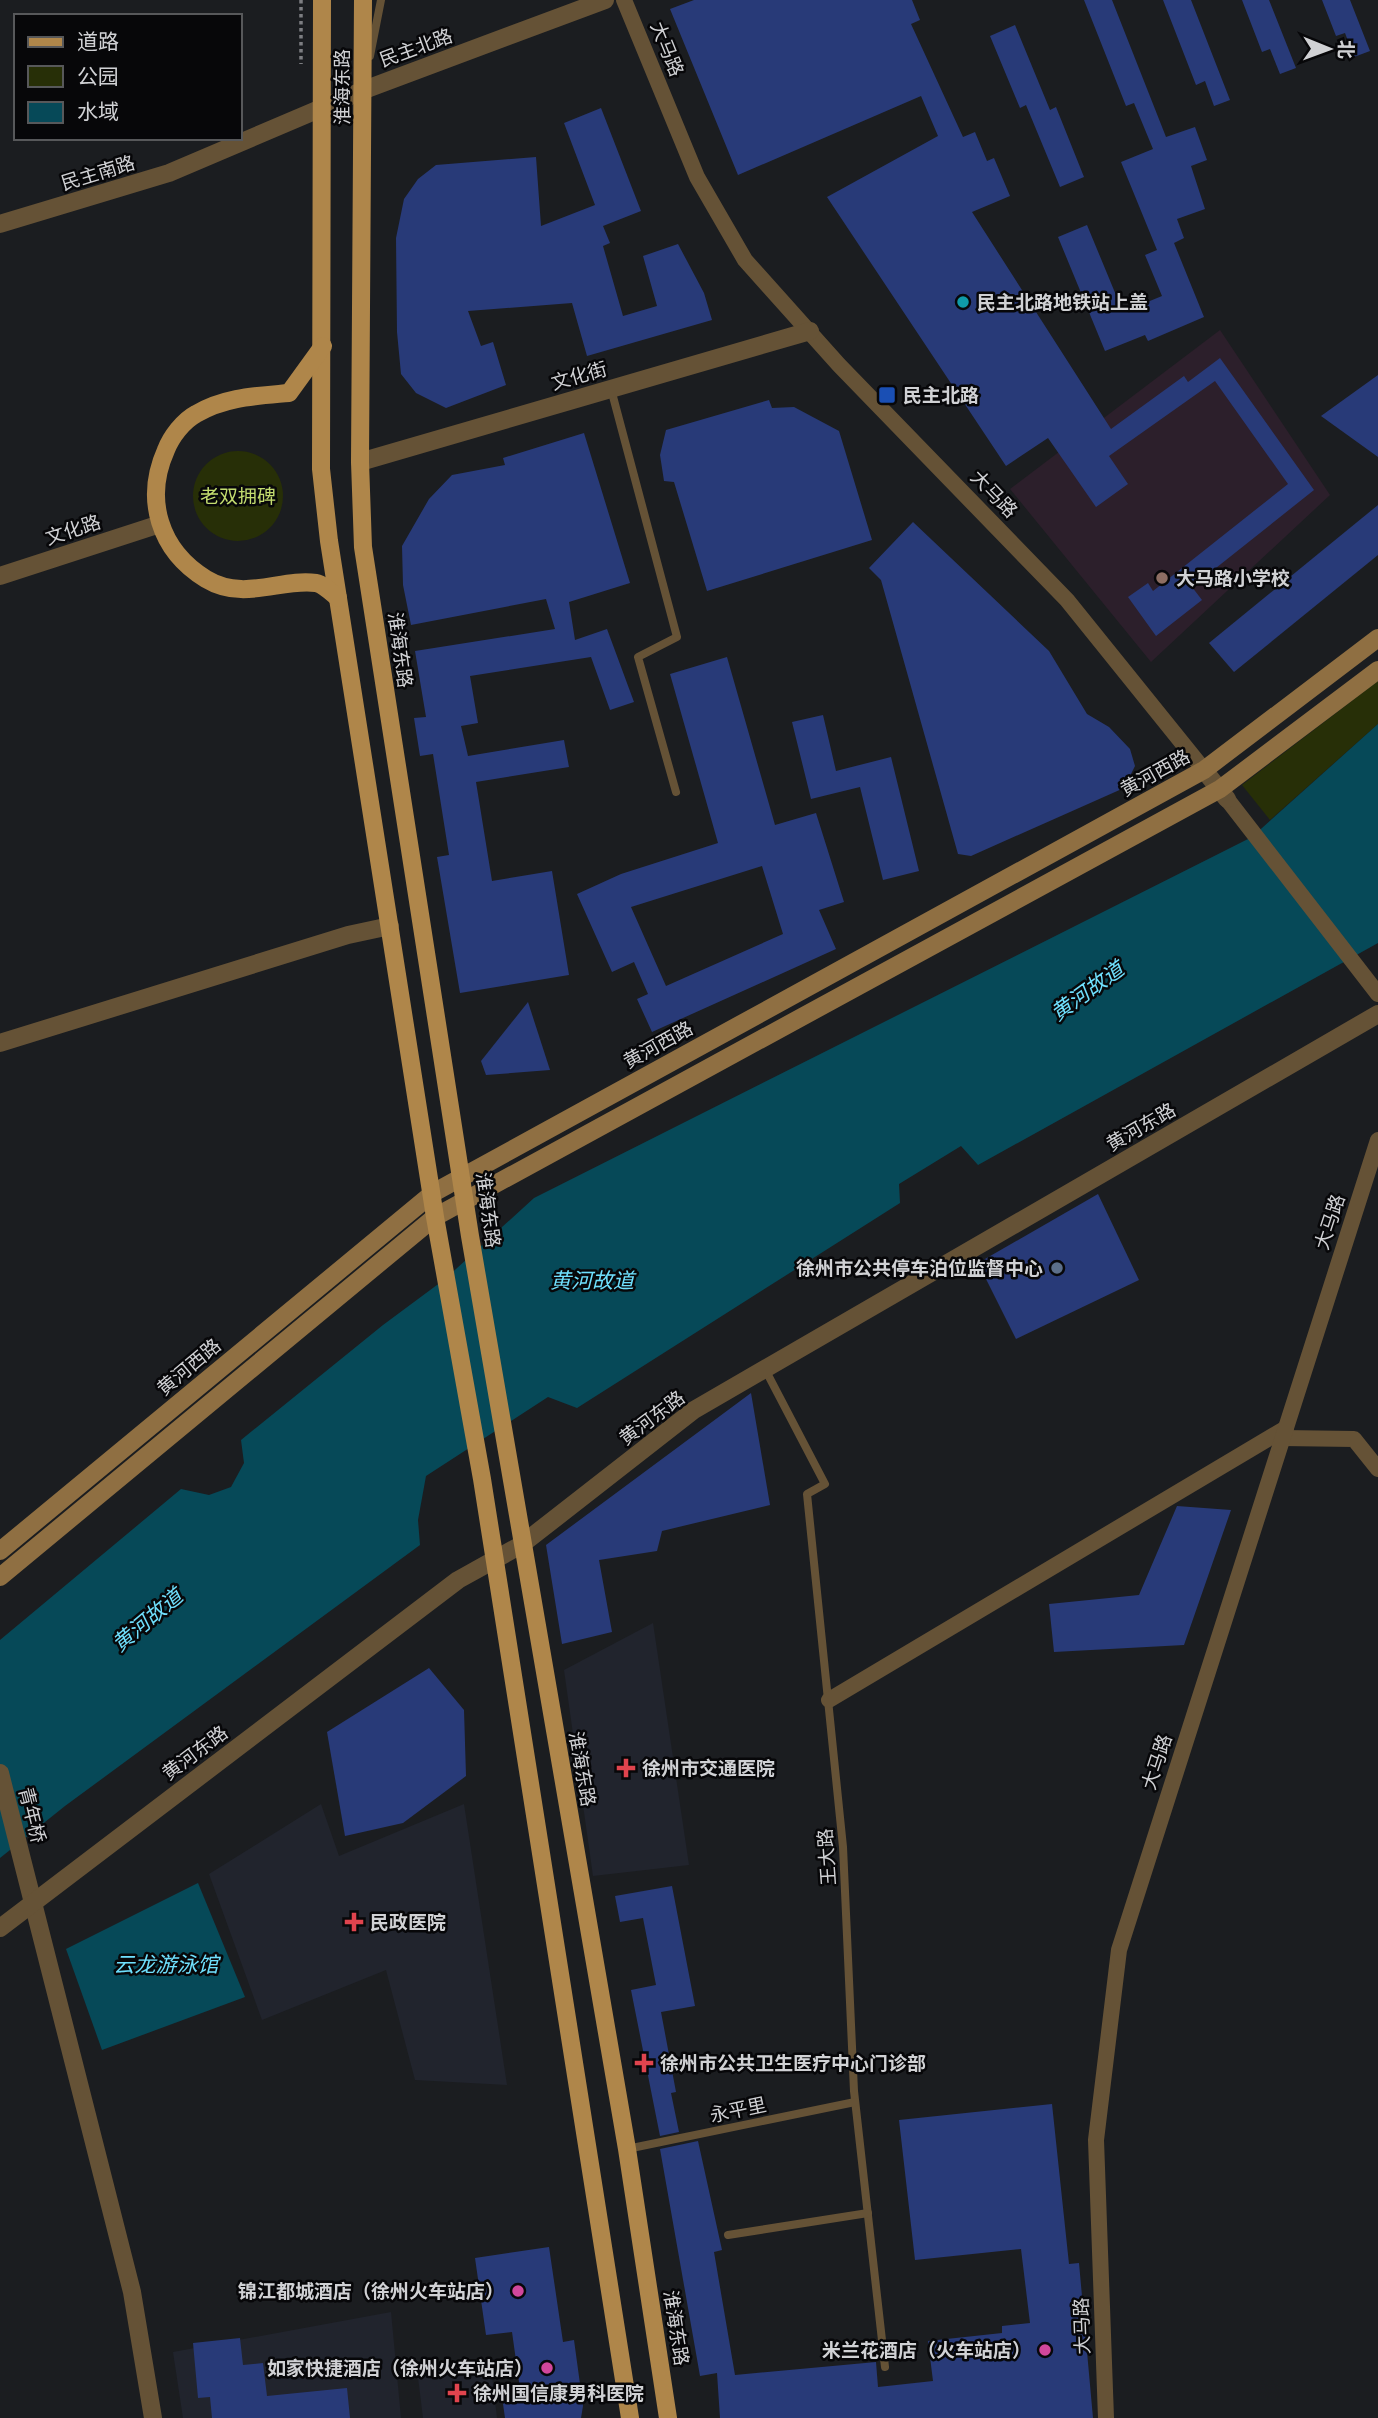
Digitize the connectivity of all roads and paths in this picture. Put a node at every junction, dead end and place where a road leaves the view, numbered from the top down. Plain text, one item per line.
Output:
1 (322, 0) edge
2 (363, 0) edge
3 (381, 0) edge
4 (605, 0) edge
5 (624, 0) edge
6 (363, 90) junction
7 (322, 108) junction
8 (0, 225) edge
9 (810, 331) junction
10 (323, 346) junction
11 (611, 389) junction
12 (360, 462) junction
13 (160, 524) junction
14 (0, 576) edge
15 (338, 598) junction
16 (1378, 638) edge
17 (1378, 670) edge
18 (1204, 770) junction
19 (676, 792) dead end
20 (1224, 794) junction
21 (390, 926) junction
22 (1378, 994) edge
23 (1378, 1014) edge
24 (0, 1043) edge
25 (1378, 1140) edge
26 (462, 1176) junction
27 (433, 1193) junction
28 (464, 1199) junction
29 (435, 1217) junction
30 (765, 1369) junction
31 (1284, 1433) junction
32 (1378, 1469) edge
33 (521, 1545) junction
34 (0, 1551) edge
35 (492, 1561) junction
36 (0, 1577) edge
37 (829, 1700) junction
38 (0, 1773) edge
39 (33, 1902) junction
40 (0, 1928) edge
41 (855, 2102) junction
42 (627, 2149) junction
43 (868, 2213) junction
44 (728, 2235) dead end
45 (886, 2367) dead end
46 (153, 2418) edge
47 (630, 2418) edge
48 (668, 2418) edge
49 (1106, 2418) edge

1 - 7 main road, 淮海东路
2 - 6 main road, 淮海东路
3 - 6 lane
4 - 6 street, 民主北路
5 - 9 street, 大马路
6 - 7 street, 民主北路
6 - 12 main road, 淮海东路
7 - 8 street, 民主南路
7 - 10 main road, 淮海东路
9 - 11 street, 文化街
9 - 18 street, 大马路
10 - 13 main road
10 - 15 main road, 淮海东路
11 - 12 street, 文化街
11 - 19 lane
12 - 26 main road, 淮海东路
13 - 14 street, 文化路
13 - 15 main road
15 - 21 main road, 淮海东路
16 - 18 main road, 黄河西路
17 - 20 main road
18 - 20 street, 大马路
18 - 26 main road, 黄河西路
20 - 22 street, 大马路
20 - 28 main road
21 - 24 street
21 - 27 main road, 淮海东路
23 - 30 street, 黄河东路
25 - 31 street, 大马路
26 - 27 main road, 黄河西路
26 - 28 main road, 淮海东路
27 - 29 main road, 淮海东路
27 - 34 main road, 黄河西路
28 - 29 main road
28 - 33 main road, 淮海东路
29 - 35 main road, 淮海东路
29 - 36 main road
30 - 33 street, 黄河东路
30 - 37 lane, 王大路
31 - 32 street
31 - 37 street
31 - 49 street, 大马路
33 - 35 street, 黄河东路
33 - 42 main road, 淮海东路
35 - 39 street, 黄河东路
35 - 47 main road, 淮海东路
37 - 41 lane, 王大路
38 - 39 street, 青年桥
39 - 40 street, 黄河东路
39 - 46 street, 青年桥
41 - 42 lane, 永平里
41 - 43 lane, 王大路
42 - 48 main road, 淮海东路
43 - 44 lane
43 - 45 lane, 王大路

